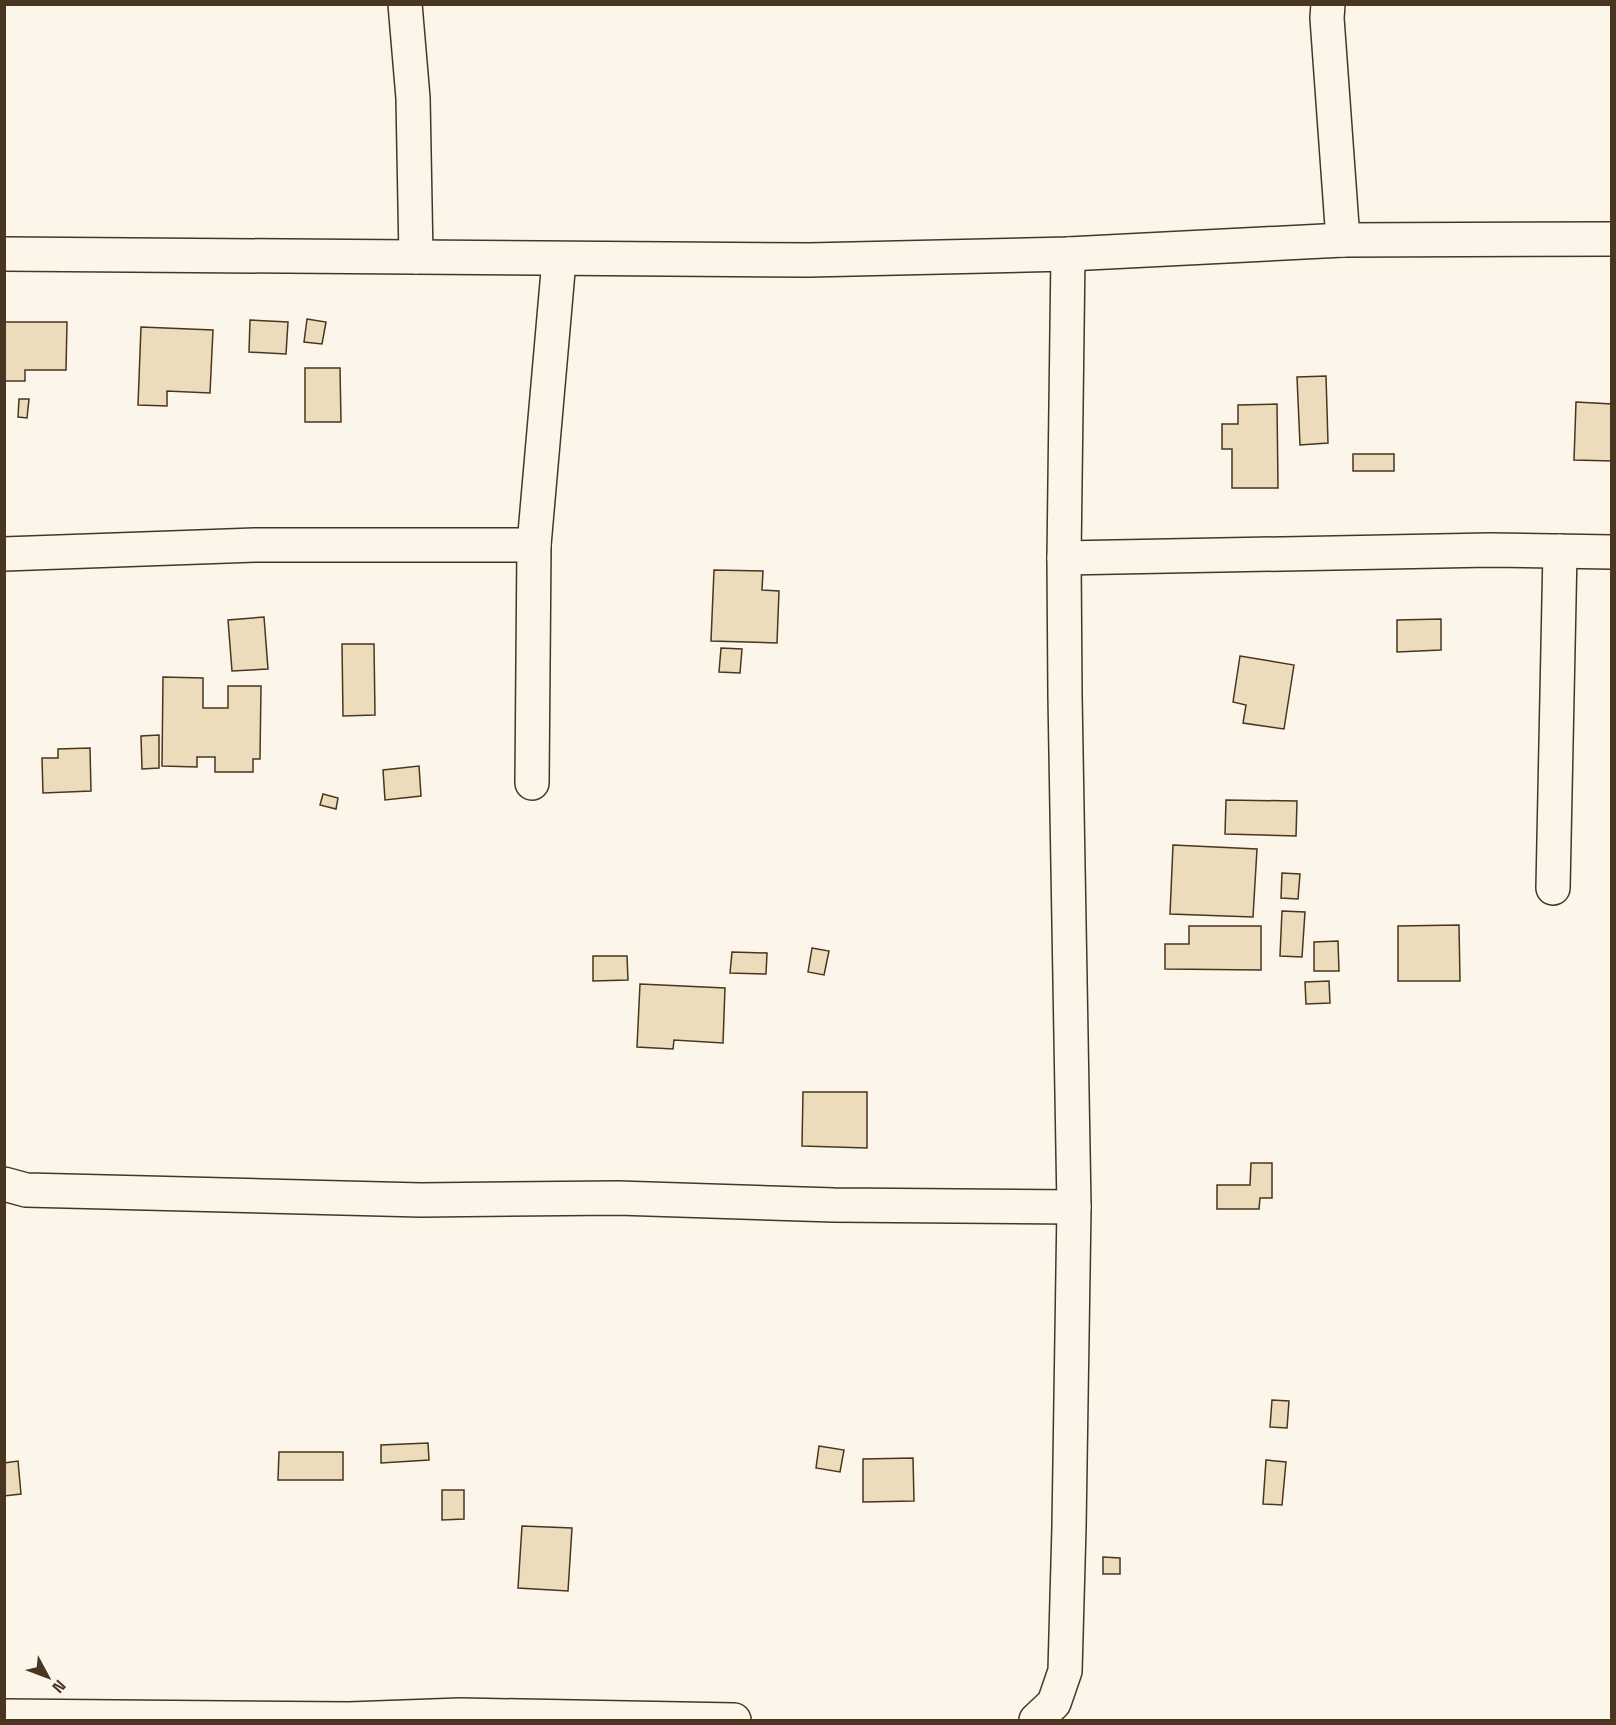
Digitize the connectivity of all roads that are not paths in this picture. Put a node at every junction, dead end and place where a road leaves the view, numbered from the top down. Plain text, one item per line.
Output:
1 (405, 4) edge
2 (1328, 4) edge
3 (1611, 239) edge
4 (1343, 240) junction
5 (4, 254) edge
6 (1068, 254) junction
7 (416, 257) junction
8 (559, 260) junction
9 (534, 545) junction
10 (1560, 551) junction
11 (1611, 552) edge
12 (4, 554) edge
13 (1064, 558) junction
14 (532, 783) dead end
15 (1553, 888) dead end
16 (4, 1184) edge
17 (1074, 1207) junction
18 (4, 1716) edge
19 (349, 1720) edge
20 (734, 1720) edge
21 (1036, 1720) edge

1 - 7 street
2 - 4 street
3 - 4 street
4 - 6 street
5 - 7 street
6 - 8 street
6 - 13 street
7 - 8 street
8 - 9 street
9 - 12 street
9 - 14 street
10 - 11 street
10 - 13 street
10 - 15 street
13 - 17 street
16 - 17 street
17 - 21 street
18 - 19 street
19 - 20 street

